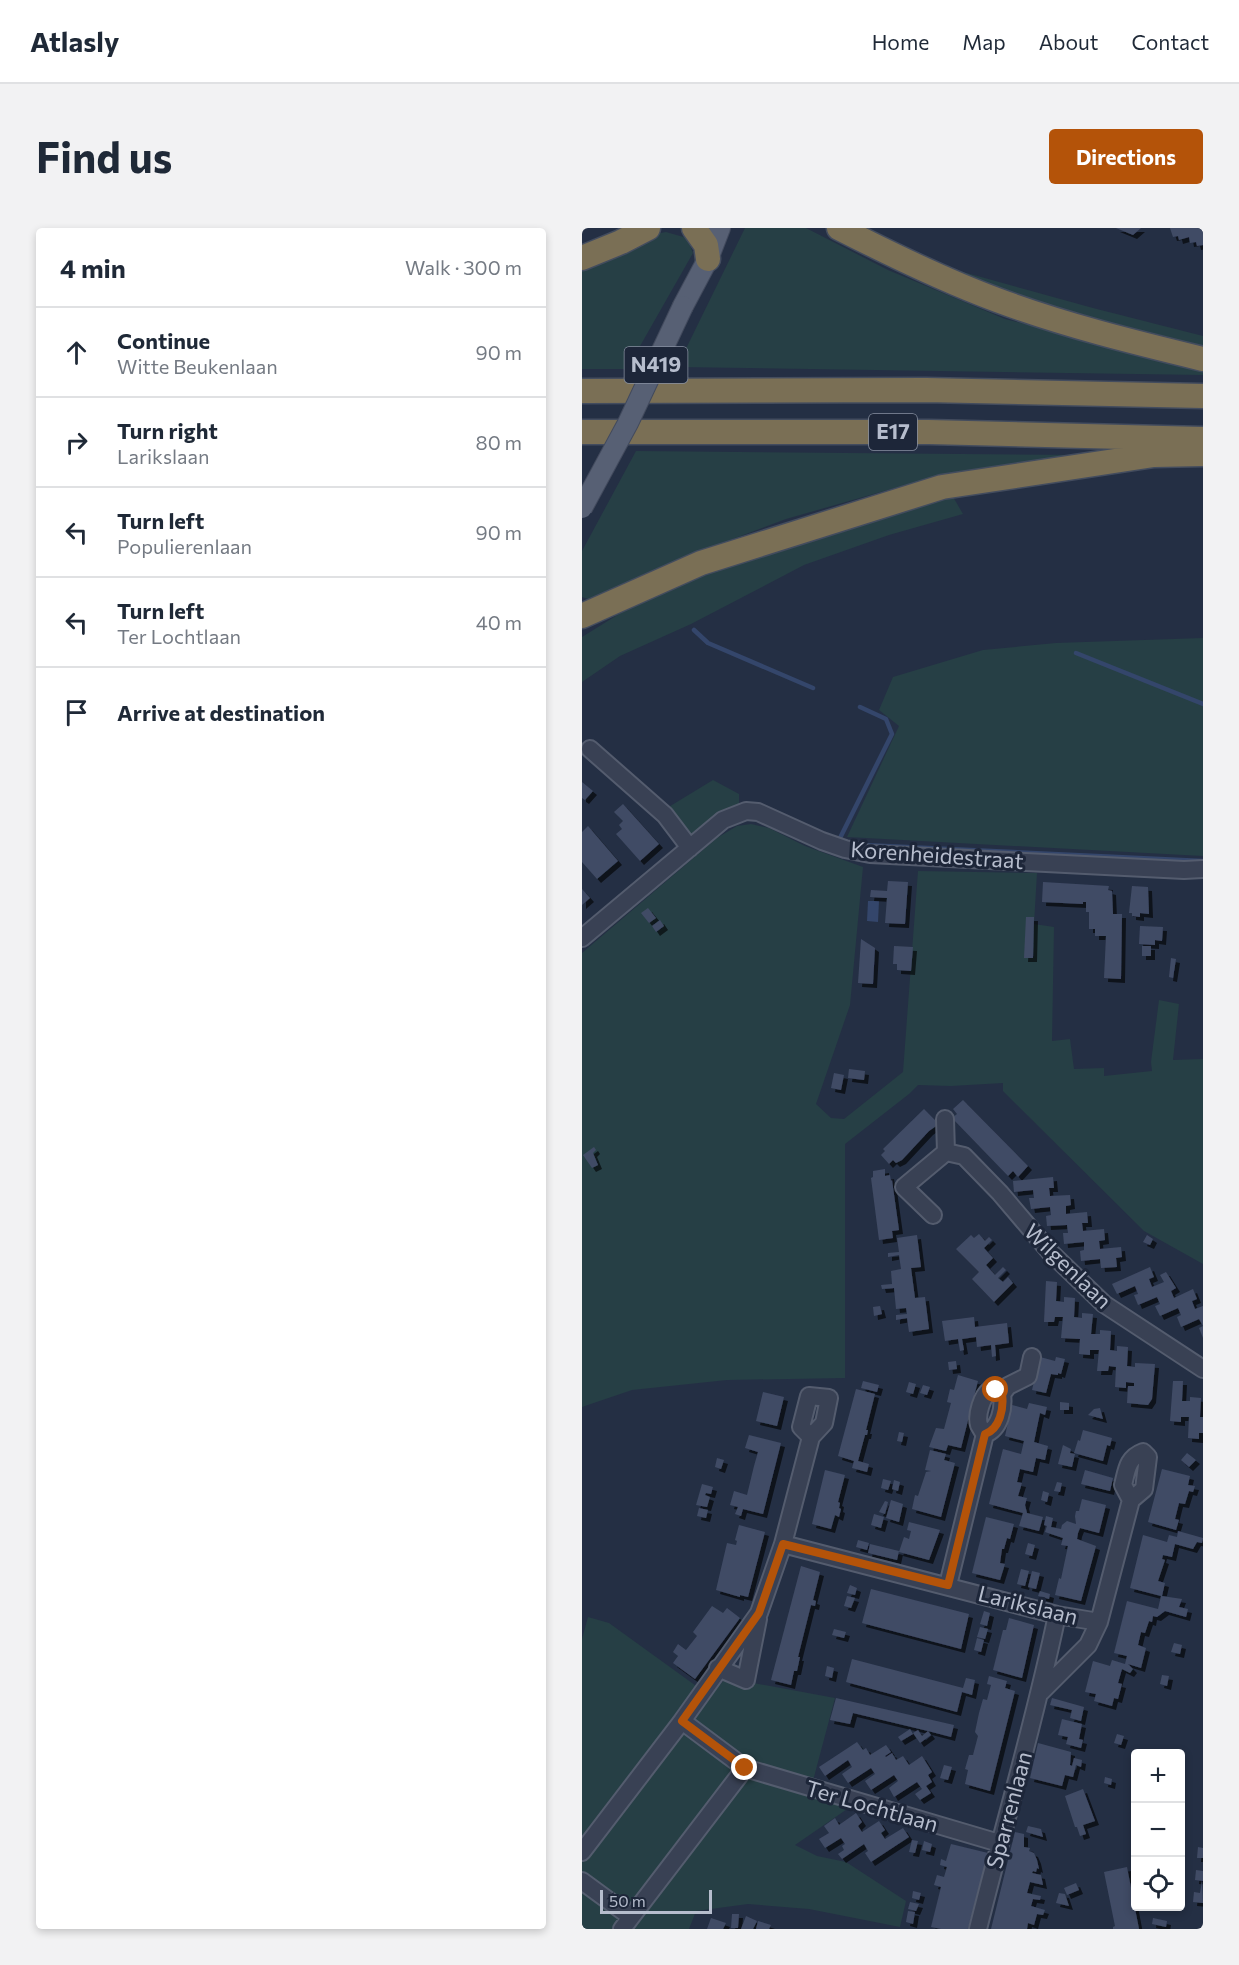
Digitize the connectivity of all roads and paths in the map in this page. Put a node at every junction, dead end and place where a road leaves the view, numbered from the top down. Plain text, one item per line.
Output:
1 (648, 228) edge
2 (694, 228) edge
3 (720, 228) edge
4 (730, 228) edge
5 (839, 228) edge
6 (582, 258) edge
7 (708, 259) junction
8 (1203, 359) edge
9 (582, 391) edge
10 (1203, 396) edge
11 (582, 432) edge
12 (1203, 439) edge
13 (1203, 454) edge
14 (582, 508) edge
15 (582, 616) edge
16 (590, 748) dead end
17 (690, 848) junction
18 (1203, 869) edge
19 (582, 938) edge
20 (945, 1119) dead end
21 (946, 1152) junction
22 (933, 1215) dead end
23 (1032, 1357) dead end
24 (1203, 1369) edge
25 (811, 1437) dead end
26 (1131, 1500) dead end
27 (783, 1544) junction
28 (948, 1585) junction
29 (759, 1613) junction
30 (1057, 1615) junction
31 (1099, 1622) junction
32 (718, 1668) junction
33 (1041, 1692) junction
34 (682, 1721) junction
35 (745, 1768) junction
36 (999, 1843) junction
37 (582, 1852) edge
38 (582, 1881) edge
39 (627, 1923) edge
40 (978, 1929) edge

1 - 6 highway
2 - 7 highway
3 - 7 main road, N419
4 - 7 main road, N419
5 - 8 highway
7 - 14 main road, N419, bridge
9 - 10 highway, E17
11 - 12 highway, E17
13 - 15 highway
16 - 17 street
17 - 18 street, Korenheidestraat
17 - 19 street, Korenheidestraat
20 - 21 street
21 - 22 street
21 - 24 street, Wilgenlaan
23 - 28 street
25 - 27 street
26 - 31 street, Sparrenlaan
27 - 28 street, Larikslaan
27 - 29 street
28 - 30 street, Larikslaan
29 - 32 street
29 - 32 street
30 - 31 street, Larikslaan
30 - 33 street, Sparrenlaan
31 - 33 street, Sparrenlaan
32 - 34 street
33 - 36 street, Sparrenlaan
34 - 35 street, Ter Lochtlaan
34 - 37 street
35 - 36 street, Ter Lochtlaan
35 - 39 street
36 - 40 street, Sparrenlaan
38 - 39 street

